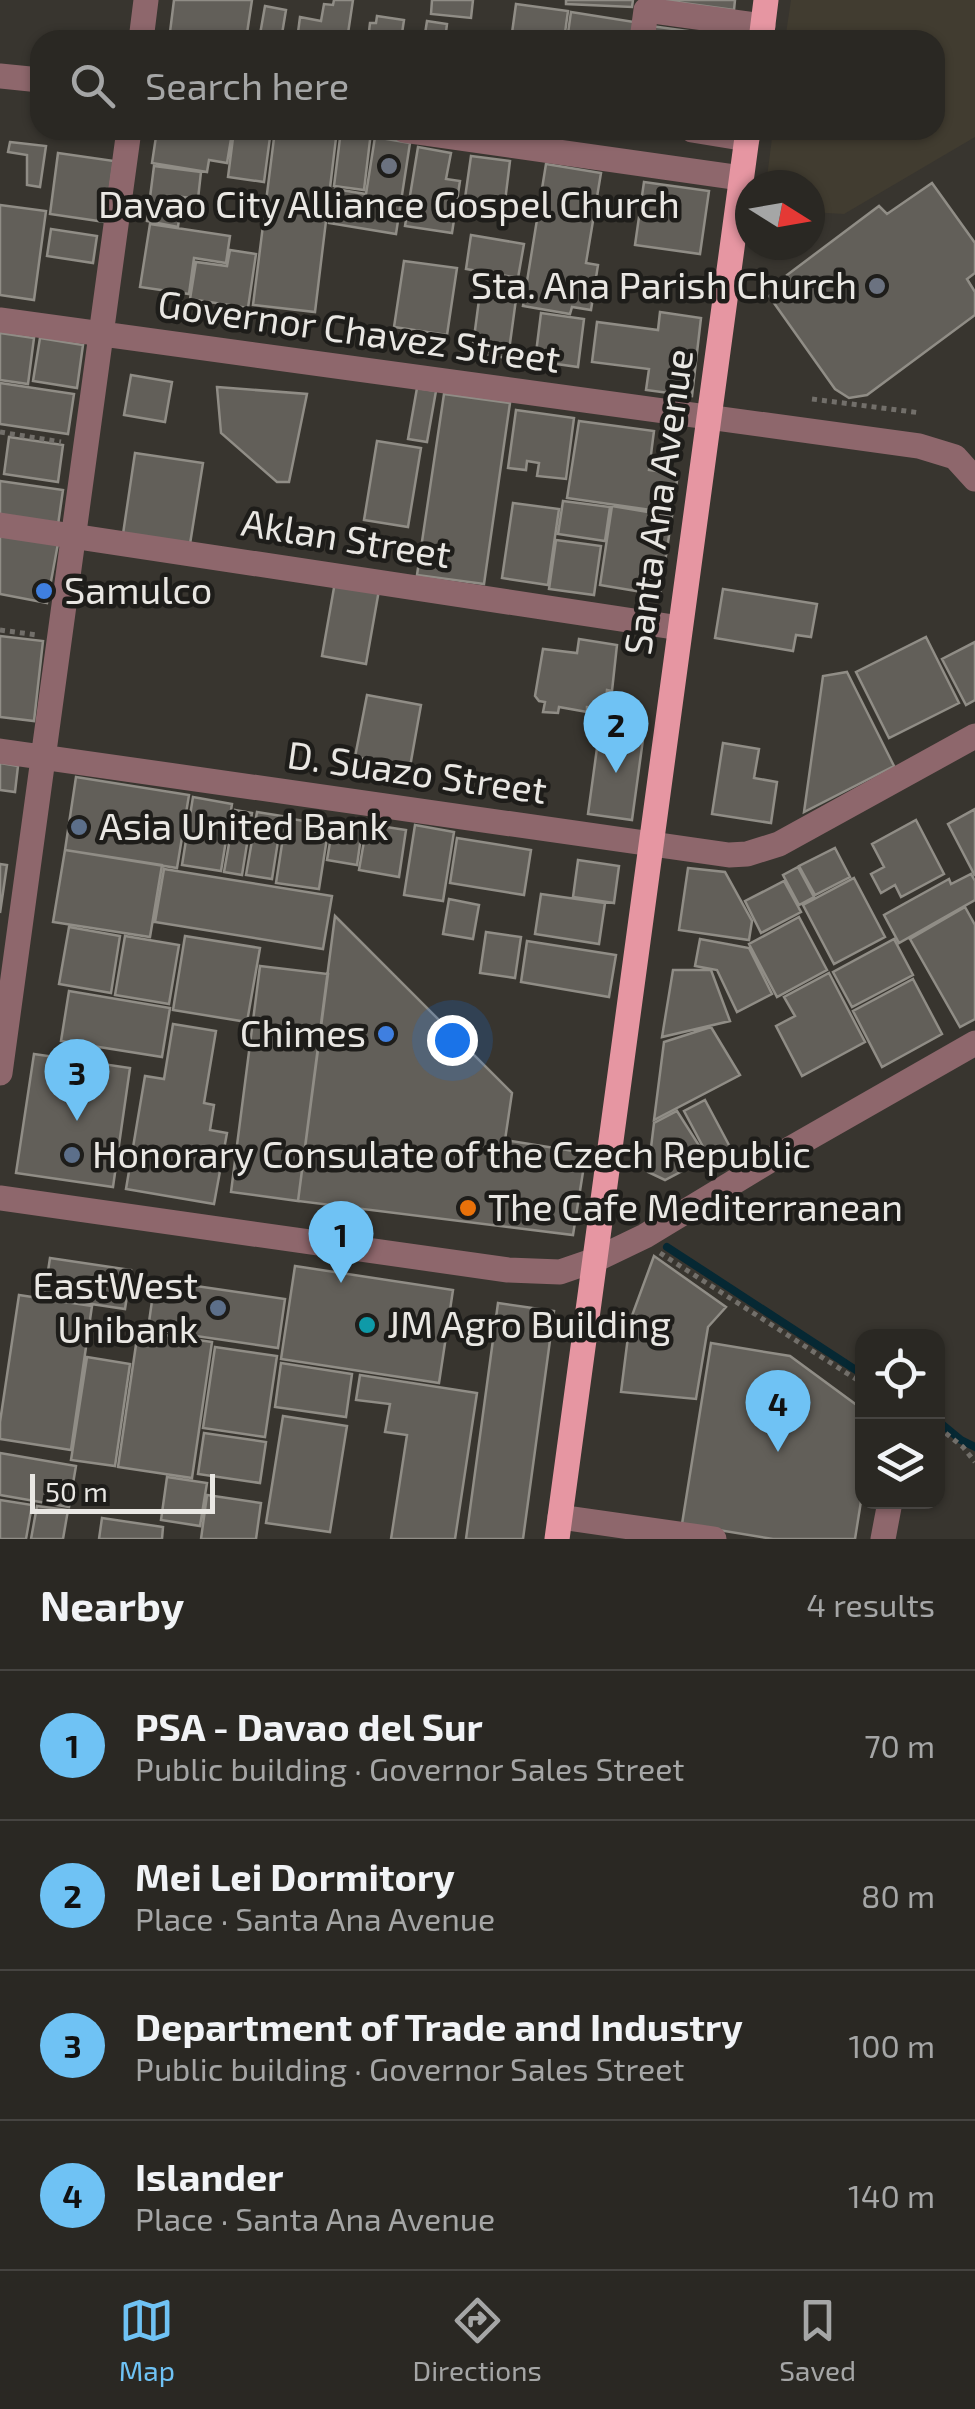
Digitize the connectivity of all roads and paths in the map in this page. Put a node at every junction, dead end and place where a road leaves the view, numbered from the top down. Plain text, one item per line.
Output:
1 (146, 0) edge
2 (766, 0) edge
3 (142, 30) edge
4 (643, 30) edge
5 (747, 30) edge
6 (762, 30) edge
7 (0, 76) edge
8 (30, 79) edge
9 (127, 140) edge
10 (474, 140) edge
11 (746, 140) edge
12 (743, 170) edge
13 (735, 177) edge
14 (735, 227) edge
15 (0, 320) edge
16 (101, 334) junction
17 (812, 400) dead end
18 (920, 413) dead end
19 (708, 418) junction
20 (0, 432) edge
21 (86, 445) junction
22 (965, 452) edge
23 (975, 479) edge
24 (0, 525) edge
25 (74, 535) junction
26 (680, 628) junction
27 (0, 630) edge
28 (60, 638) junction
29 (975, 736) edge
30 (0, 751) edge
31 (44, 756) junction
32 (650, 845) junction
33 (975, 1042) edge
34 (0, 1073) edge
35 (0, 1198) edge
36 (644, 1236) junction
37 (595, 1260) junction
38 (855, 1379) edge
39 (945, 1433) edge
40 (975, 1462) edge
41 (889, 1509) edge
42 (559, 1528) edge
43 (714, 1539) edge
44 (883, 1539) edge

1 - 3 street
2 - 6 main road
4 - 5 street
7 - 8 street
9 - 16 street
10 - 13 street
11 - 12 main road, Santa Ana Avenue
14 - 19 main road, Santa Ana Avenue
15 - 16 street, Governor Chavez Street
16 - 19 street, Governor Chavez Street
16 - 21 street
17 - 18 path
19 - 22 street, Governor Chavez Street
19 - 26 main road, Santa Ana Avenue
20 - 21 path
21 - 25 street
22 - 23 street
24 - 25 street, Aklan Street
25 - 26 street, Aklan Street
25 - 28 street
26 - 32 main road, Santa Ana Avenue
27 - 28 path
28 - 31 street
29 - 32 street, D. Suazo Street
30 - 31 street, D. Suazo Street
31 - 32 street, D. Suazo Street
31 - 34 street
32 - 37 main road, Santa Ana Avenue
33 - 36 street
35 - 37 street
36 - 37 street
36 - 38 path
37 - 42 main road, Santa Ana Avenue
39 - 40 path
41 - 44 street
42 - 43 street

